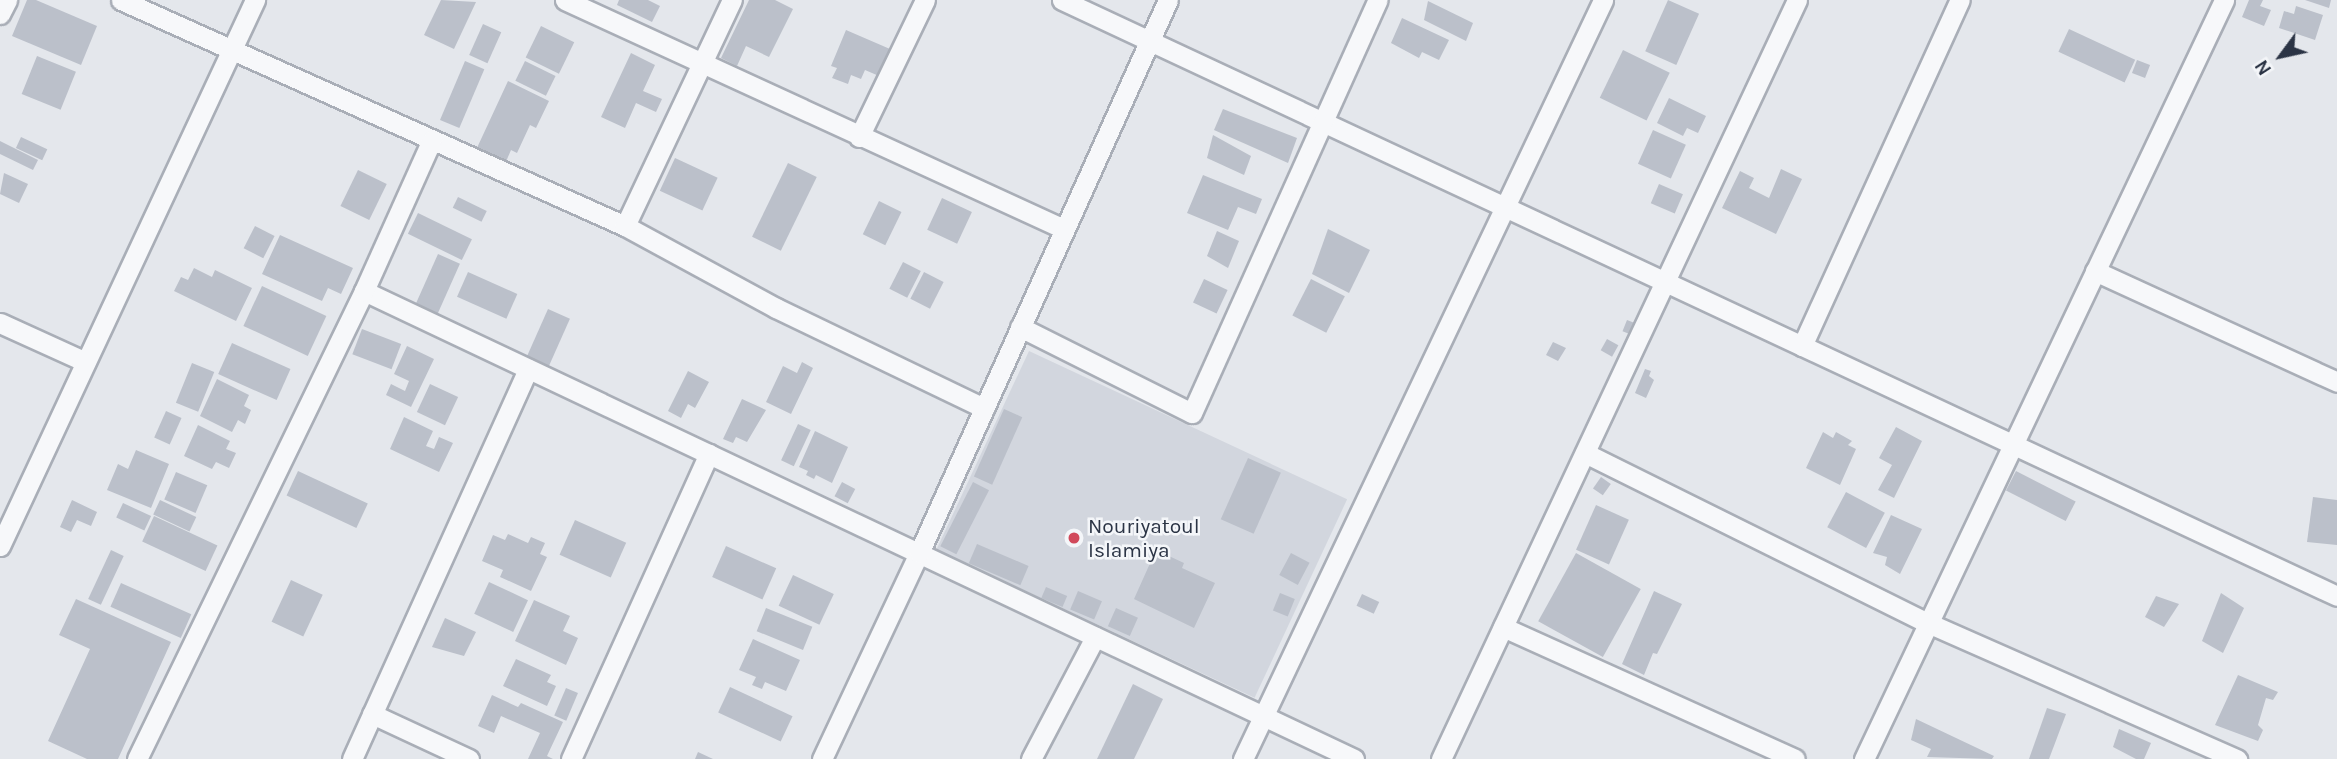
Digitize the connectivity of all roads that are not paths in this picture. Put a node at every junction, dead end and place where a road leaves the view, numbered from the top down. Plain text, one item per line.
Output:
1 (7, 0) edge
2 (121, 0) edge
3 (255, 0) edge
4 (565, 0) edge
5 (732, 0) edge
6 (925, 0) edge
7 (1062, 0) edge
8 (1168, 0) edge
9 (1378, 0) edge
10 (1603, 0) edge
11 (1797, 0) edge
12 (1960, 0) edge
13 (2224, 0) edge
14 (0, 15) edge
15 (1149, 41) junction
16 (232, 50) junction
17 (702, 64) junction
18 (1322, 122) junction
19 (859, 137) junction
20 (432, 140) junction
21 (1505, 207) junction
22 (625, 226) junction
23 (1065, 229) junction
24 (2095, 271) junction
25 (1665, 282) junction
26 (365, 291) junction
27 (0, 323) edge
28 (1020, 327) junction
29 (1802, 346) junction
30 (86, 362) junction
31 (528, 369) junction
32 (2337, 382) edge
33 (984, 408) junction
34 (2013, 445) junction
35 (1585, 453) junction
36 (709, 454) junction
37 (0, 545) edge
38 (919, 553) junction
39 (2337, 596) edge
40 (1928, 623) junction
41 (1503, 626) junction
42 (1095, 637) junction
43 (372, 714) junction
44 (1264, 716) junction
45 (137, 759) edge
46 (352, 759) edge
47 (469, 759) edge
48 (571, 759) edge
49 (822, 759) edge
50 (1031, 759) edge
51 (1243, 759) edge
52 (1354, 759) edge
53 (1441, 759) edge
54 (1795, 759) edge
55 (1864, 759) edge
56 (2236, 759) edge

1 - 14 street
2 - 16 street
3 - 16 street
4 - 17 street
5 - 17 street
6 - 19 street
7 - 15 street
8 - 15 street
9 - 18 street
10 - 21 street
11 - 25 street
12 - 29 street
13 - 24 street
15 - 18 street
15 - 23 street
16 - 20 street
16 - 30 street
17 - 19 street
17 - 22 street
18 - 21 street
18 - 28 street
19 - 23 street
20 - 22 street
20 - 26 street
21 - 25 street
21 - 44 street
22 - 33 street
23 - 28 street
24 - 32 street
24 - 34 street
25 - 29 street
25 - 35 street
26 - 31 street
26 - 45 street
27 - 30 street
28 - 33 street
29 - 34 street
30 - 37 street
31 - 36 street
31 - 43 street
33 - 38 street
34 - 39 street
34 - 40 street
35 - 40 street
35 - 41 street
36 - 38 street
36 - 48 street
38 - 42 street
38 - 49 street
40 - 55 street
40 - 56 street
41 - 53 street
41 - 54 street
42 - 44 street
42 - 50 street
43 - 46 street
43 - 47 street
44 - 51 street
44 - 52 street

